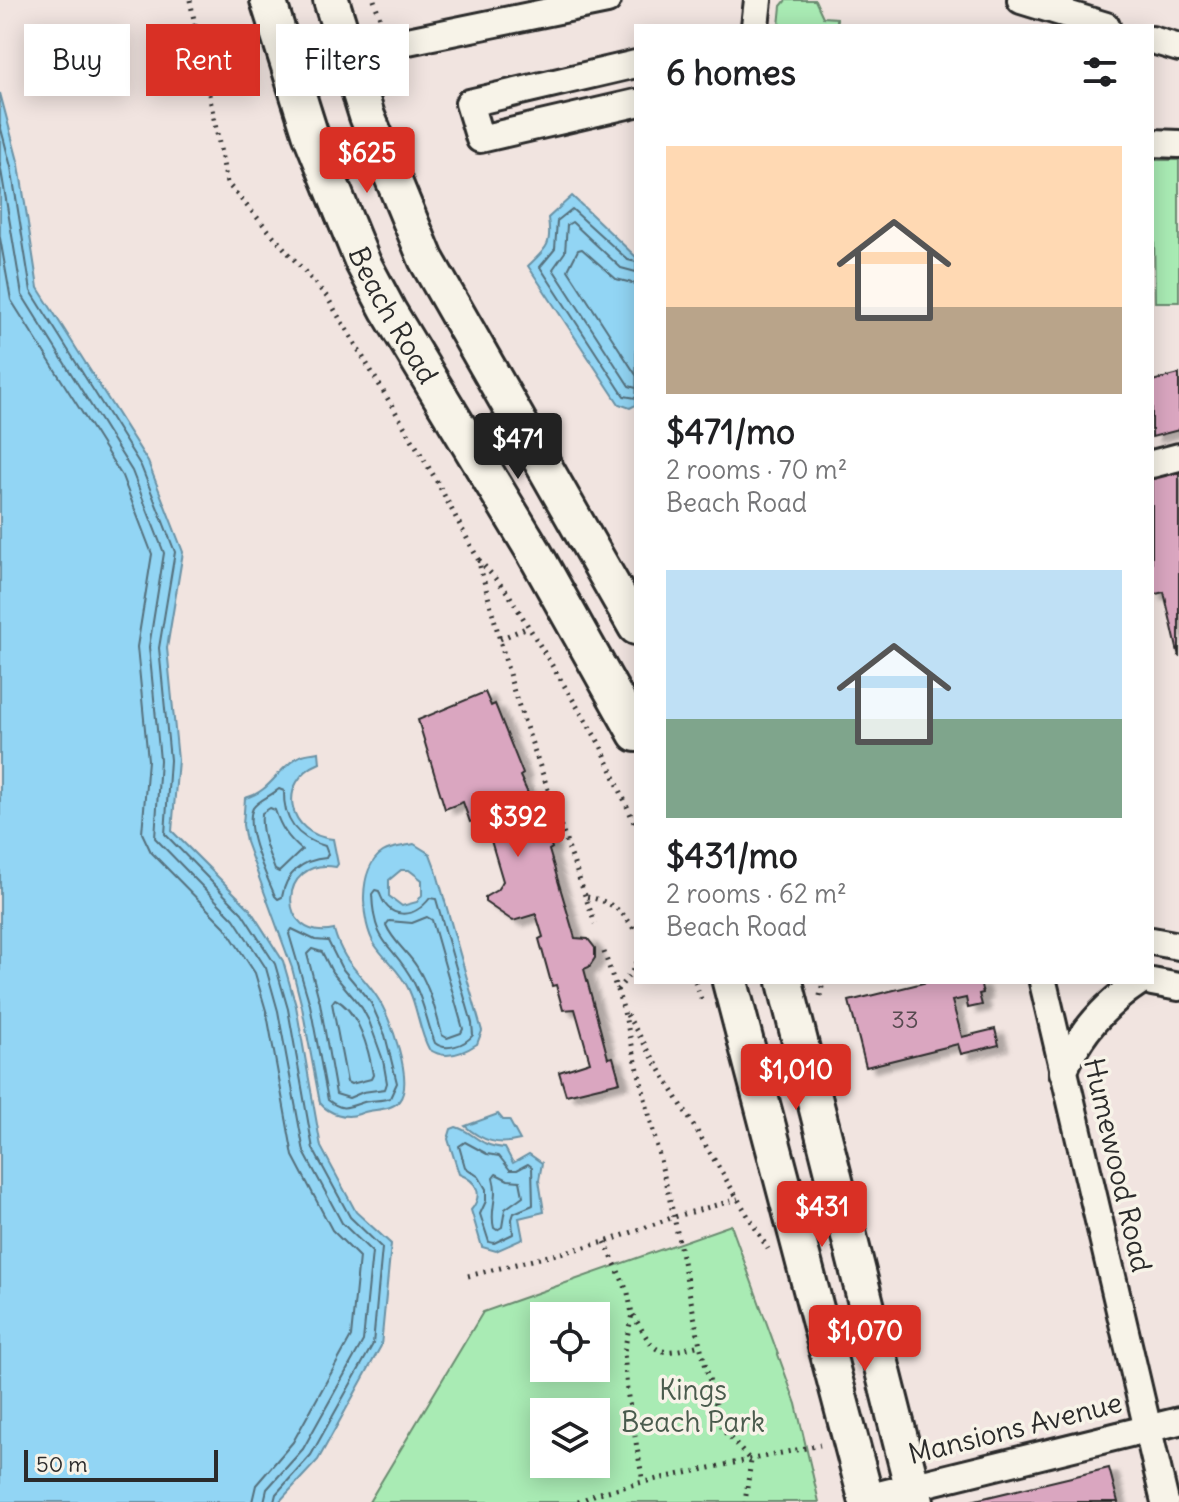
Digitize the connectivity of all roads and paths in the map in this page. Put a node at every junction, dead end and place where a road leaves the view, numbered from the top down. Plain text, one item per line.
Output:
1 (190, 0) edge
2 (268, 0) edge
3 (331, 0) edge
4 (607, 0) edge
5 (758, 0) edge
6 (1021, 0) edge
7 (1064, 20) edge
8 (339, 24) edge
9 (755, 24) edge
10 (1092, 24) edge
11 (276, 28) edge
12 (1154, 41) edge
13 (409, 42) edge
14 (1179, 48) edge
15 (634, 64) edge
16 (298, 96) edge
17 (361, 96) edge
18 (634, 103) edge
19 (1154, 143) edge
20 (1179, 144) edge
21 (1179, 457) edge
22 (1154, 463) edge
23 (592, 552) junction
24 (478, 559) junction
25 (549, 579) junction
26 (634, 624) edge
27 (528, 627) junction
28 (500, 639) junction
29 (634, 730) edge
30 (634, 822) edge
31 (587, 897) junction
32 (595, 924) dead end
33 (634, 929) edge
34 (1154, 941) edge
35 (1179, 946) edge
36 (604, 952) dead end
37 (634, 967) edge
38 (1154, 982) edge
39 (731, 984) edge
40 (786, 984) edge
41 (1043, 984) edge
42 (1137, 984) edge
43 (1179, 987) edge
44 (617, 990) junction
45 (623, 1008) junction
46 (1063, 1072) junction
47 (738, 1199) junction
48 (674, 1217) junction
49 (605, 1242) junction
50 (769, 1251) dead end
51 (468, 1276) dead end
52 (632, 1314) junction
53 (700, 1345) junction
54 (1179, 1421) edge
55 (1147, 1429) junction
56 (820, 1445) dead end
57 (751, 1461) junction
58 (643, 1482) junction
59 (914, 1494) edge
60 (866, 1500) edge
61 (578, 1502) edge
62 (745, 1502) edge
63 (1165, 1502) edge

1 - 24 path
2 - 11 main road, Beach Road
3 - 8 main road, Beach Road
4 - 13 street
5 - 9 street
6 - 7 street
7 - 10 street
12 - 14 street
15 - 18 street
16 - 25 main road, Beach Road
17 - 23 main road, Beach Road
19 - 20 street
21 - 22 street
23 - 25 main road
23 - 26 main road, Beach Road
24 - 27 path
24 - 28 path
25 - 29 main road, Beach Road
27 - 28 path
27 - 30 path
28 - 31 path
31 - 32 path
31 - 33 path
34 - 35 street
36 - 44 path
37 - 44 path
38 - 43 street
39 - 60 main road
40 - 59 main road
41 - 46 street, Humewood Road
42 - 46 street
44 - 45 path
45 - 47 path
45 - 48 path
46 - 55 street, Humewood Road
47 - 48 path
47 - 50 path
48 - 49 path
48 - 53 path
49 - 51 path
49 - 52 path
52 - 53 path
52 - 58 path
53 - 57 path
54 - 55 street, Mansions Avenue
55 - 59 street, Mansions Avenue
55 - 63 street, Humewood Road
56 - 57 path
57 - 58 path
57 - 62 path
58 - 61 path
59 - 60 street, Mansions Avenue

